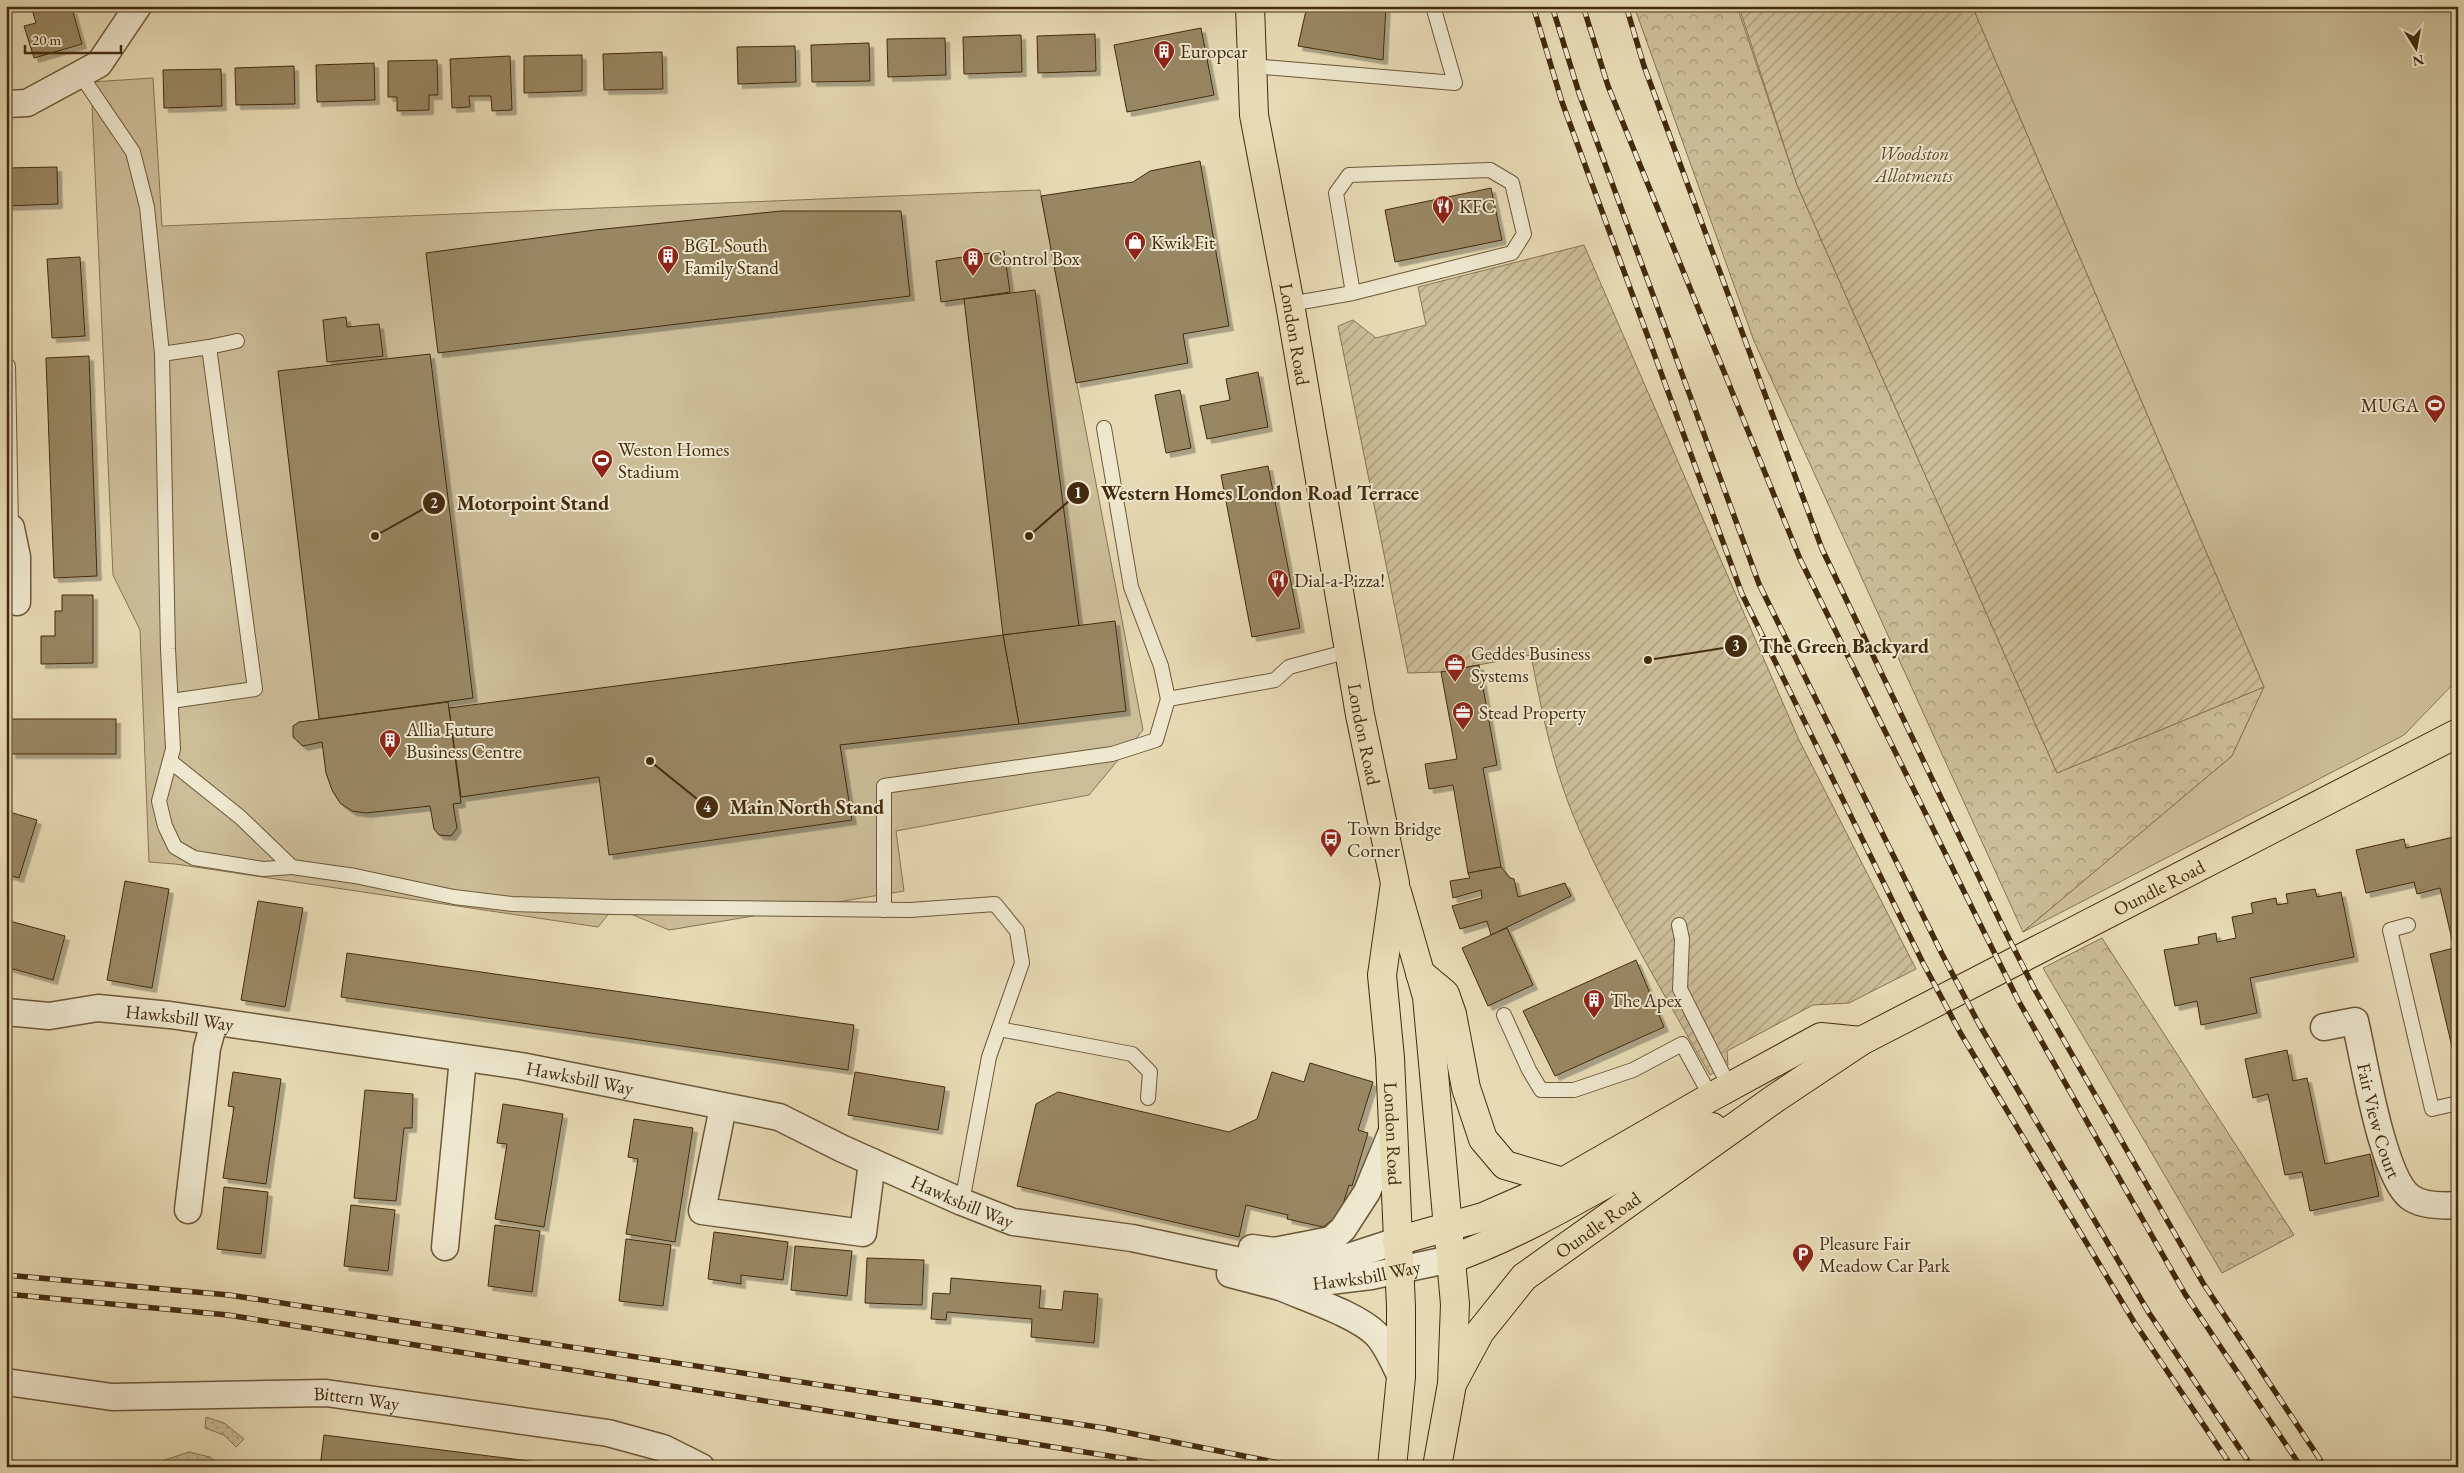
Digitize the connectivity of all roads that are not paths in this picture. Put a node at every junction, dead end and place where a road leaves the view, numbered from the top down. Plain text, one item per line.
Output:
1 (138, 6) edge
2 (1250, 6) edge
3 (1433, 6) edge
4 (1252, 66) junction
5 (80, 74) junction
6 (6, 104) edge
7 (1353, 294) junction
8 (1290, 304) junction
9 (237, 341) dead end
10 (209, 347) junction
11 (162, 354) junction
12 (8, 366) dead end
13 (1104, 428) dead end
14 (8, 527) edge
15 (17, 602) dead end
16 (1349, 651) junction
17 (1168, 700) junction
18 (171, 701) junction
19 (2458, 733) edge
20 (170, 761) junction
21 (292, 867) junction
22 (1395, 883) junction
23 (884, 910) junction
24 (1679, 925) dead end
25 (2408, 925) dead end
26 (1420, 973) junction
27 (6, 1012) edge
28 (1504, 1015) dead end
29 (214, 1022) junction
30 (2324, 1027) dead end
31 (999, 1029) junction
32 (1861, 1041) junction
33 (463, 1058) junction
34 (1720, 1091) junction
35 (1777, 1097) junction
36 (1148, 1098) dead end
37 (2458, 1103) edge
38 (723, 1107) junction
39 (1393, 1129) junction
40 (872, 1162) junction
41 (1564, 1182) junction
42 (962, 1202) junction
43 (2458, 1205) edge
44 (188, 1210) dead end
45 (1448, 1228) junction
46 (1132, 1238) junction
47 (1397, 1241) junction
48 (445, 1247) dead end
49 (1451, 1258) junction
50 (1399, 1270) junction
51 (1280, 1287) junction
52 (1401, 1377) junction
53 (6, 1382) edge
54 (1452, 1384) junction
55 (1438, 1460) edge
56 (1392, 1463) edge
57 (701, 1467) edge

1 - 5 street
2 - 4 main road, London Road
3 - 4 lane
4 - 8 main road, London Road
5 - 6 street
5 - 11 lane
7 - 7 lane
7 - 8 lane
8 - 16 main road, London Road
9 - 10 lane
10 - 11 lane
10 - 18 lane
11 - 18 lane
12 - 14 lane
13 - 17 lane
14 - 15 street
16 - 17 lane
16 - 22 main road, London Road
17 - 23 lane
18 - 20 lane
19 - 32 main road, Oundle Road
20 - 21 lane
20 - 21 lane
21 - 23 lane
22 - 26 main road
22 - 39 main road, London Road
23 - 31 lane
24 - 34 lane
25 - 37 lane
26 - 41 main road
26 - 45 main road
27 - 29 street, Hawksbill Way
28 - 34 lane
29 - 33 street, Hawksbill Way
29 - 44 street
30 - 43 street, Fair View Court
31 - 36 lane
31 - 42 lane
32 - 34 main road
32 - 35 main road, Oundle Road
33 - 38 street, Hawksbill Way
33 - 48 street
34 - 41 main road
35 - 49 main road, Oundle Road
35 - 54 main road, Oundle Road
38 - 40 street, Hawksbill Way
38 - 40 street
39 - 46 street, Hawksbill Way
39 - 47 main road, London Road
40 - 42 street, Hawksbill Way
41 - 45 main road
42 - 46 street, Hawksbill Way
45 - 47 main road
45 - 49 main road
46 - 47 street, Hawksbill Way
46 - 51 street, Hawksbill Way
47 - 50 main road, London Road
49 - 50 street, Hawksbill Way
49 - 54 main road
50 - 51 street, Hawksbill Way
50 - 52 main road, London Road
51 - 52 street, Hawksbill Way
52 - 56 main road, London Road
53 - 57 street, Bittern Way
54 - 55 main road

